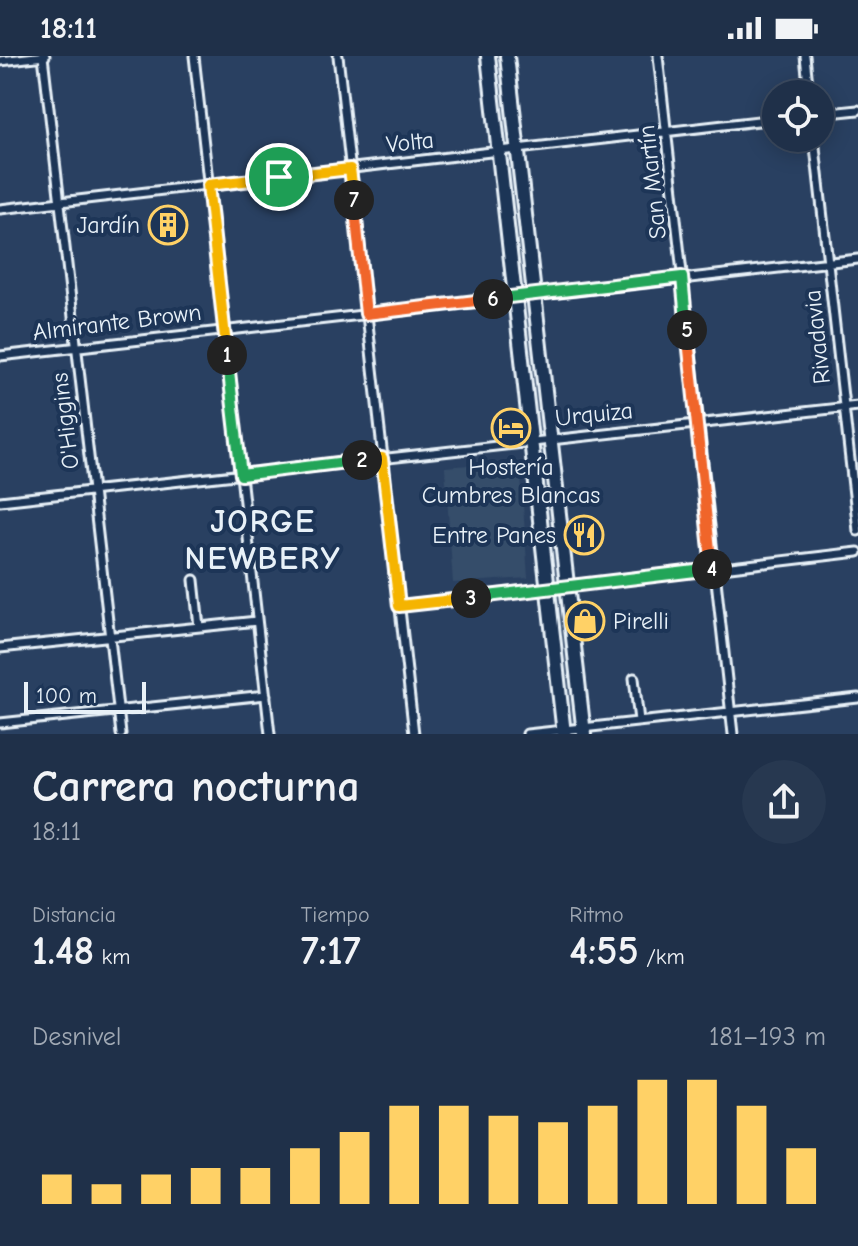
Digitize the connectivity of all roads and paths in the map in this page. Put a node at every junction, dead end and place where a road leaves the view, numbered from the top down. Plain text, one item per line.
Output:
1 (44, 56) edge
2 (194, 56) edge
3 (338, 56) edge
4 (488, 56) edge
5 (507, 56) edge
6 (658, 56) edge
7 (805, 56) edge
8 (0, 61) edge
9 (808, 80) edge
10 (858, 110) edge
11 (834, 113) edge
12 (762, 121) edge
13 (666, 132) junction
14 (519, 151) junction
15 (499, 152) junction
16 (816, 152) edge
17 (350, 169) junction
18 (208, 185) junction
19 (60, 200) junction
20 (0, 209) edge
21 (858, 259) edge
22 (828, 263) junction
23 (682, 277) junction
24 (536, 294) junction
25 (515, 296) junction
26 (366, 314) junction
27 (225, 330) junction
28 (77, 348) junction
29 (0, 356) edge
30 (858, 406) edge
31 (845, 408) junction
32 (697, 424) junction
33 (553, 439) junction
34 (532, 440) junction
35 (382, 458) junction
36 (241, 475) junction
37 (94, 491) junction
38 (0, 501) edge
39 (858, 531) edge
40 (858, 552) edge
41 (714, 569) junction
42 (194, 580) dead end
43 (568, 586) junction
44 (547, 589) junction
45 (399, 606) junction
46 (257, 621) junction
47 (199, 627) junction
48 (110, 637) junction
49 (0, 648) edge
50 (634, 678) dead end
51 (266, 695) junction
52 (858, 698) edge
53 (118, 710) junction
54 (730, 712) junction
55 (639, 721) junction
56 (0, 723) edge
57 (584, 730) edge
58 (563, 732) edge
59 (121, 734) edge
60 (270, 734) edge
61 (414, 734) edge
62 (527, 734) edge
63 (733, 734) edge

1 - 8 street
1 - 19 street, O'Higgins
2 - 18 street
3 - 17 street
4 - 15 highway
5 - 14 highway
6 - 13 street, San Martín
7 - 9 street
10 - 11 street
12 - 13 street, Volta
13 - 14 street, Volta
13 - 23 street, San Martín
14 - 15 street, Volta
14 - 24 highway
15 - 17 street, Volta
15 - 25 highway
16 - 22 street, Rivadavia
17 - 18 street, Volta
17 - 26 street
18 - 19 street, Volta
18 - 27 street
19 - 20 street, Volta
19 - 28 street, O'Higgins
21 - 22 street, Almirante Brown
22 - 23 street, Almirante Brown
22 - 31 street, Rivadavia
23 - 24 street, Almirante Brown
23 - 32 street, San Martín
24 - 25 street, Almirante Brown
24 - 33 highway
25 - 26 street, Almirante Brown
25 - 34 highway
26 - 27 street, Almirante Brown
26 - 35 street
27 - 28 street, Almirante Brown
27 - 36 street
28 - 29 street, Almirante Brown
28 - 37 street, O'Higgins
30 - 31 street, Urquiza
31 - 32 street, Urquiza
31 - 39 street, Rivadavia
32 - 33 street, Urquiza
32 - 41 street, San Martín
33 - 34 street, Urquiza
33 - 43 highway
34 - 35 street, Urquiza
34 - 44 highway
35 - 36 street, Urquiza
35 - 45 street
36 - 37 street, Urquiza
36 - 46 street
37 - 38 street, Urquiza
37 - 48 street, O'Higgins
40 - 41 street
41 - 43 street
41 - 54 street, San Martín
42 - 47 street
43 - 44 street
43 - 57 highway
44 - 45 street
44 - 58 highway
45 - 61 street
46 - 47 street
46 - 51 street
47 - 48 street
48 - 49 street
48 - 53 street, O'Higgins
50 - 55 street
51 - 53 street
51 - 60 street
52 - 54 street
53 - 56 street
53 - 59 street, O'Higgins
54 - 55 street
54 - 63 street, San Martín
55 - 57 street
57 - 58 street
58 - 62 street

